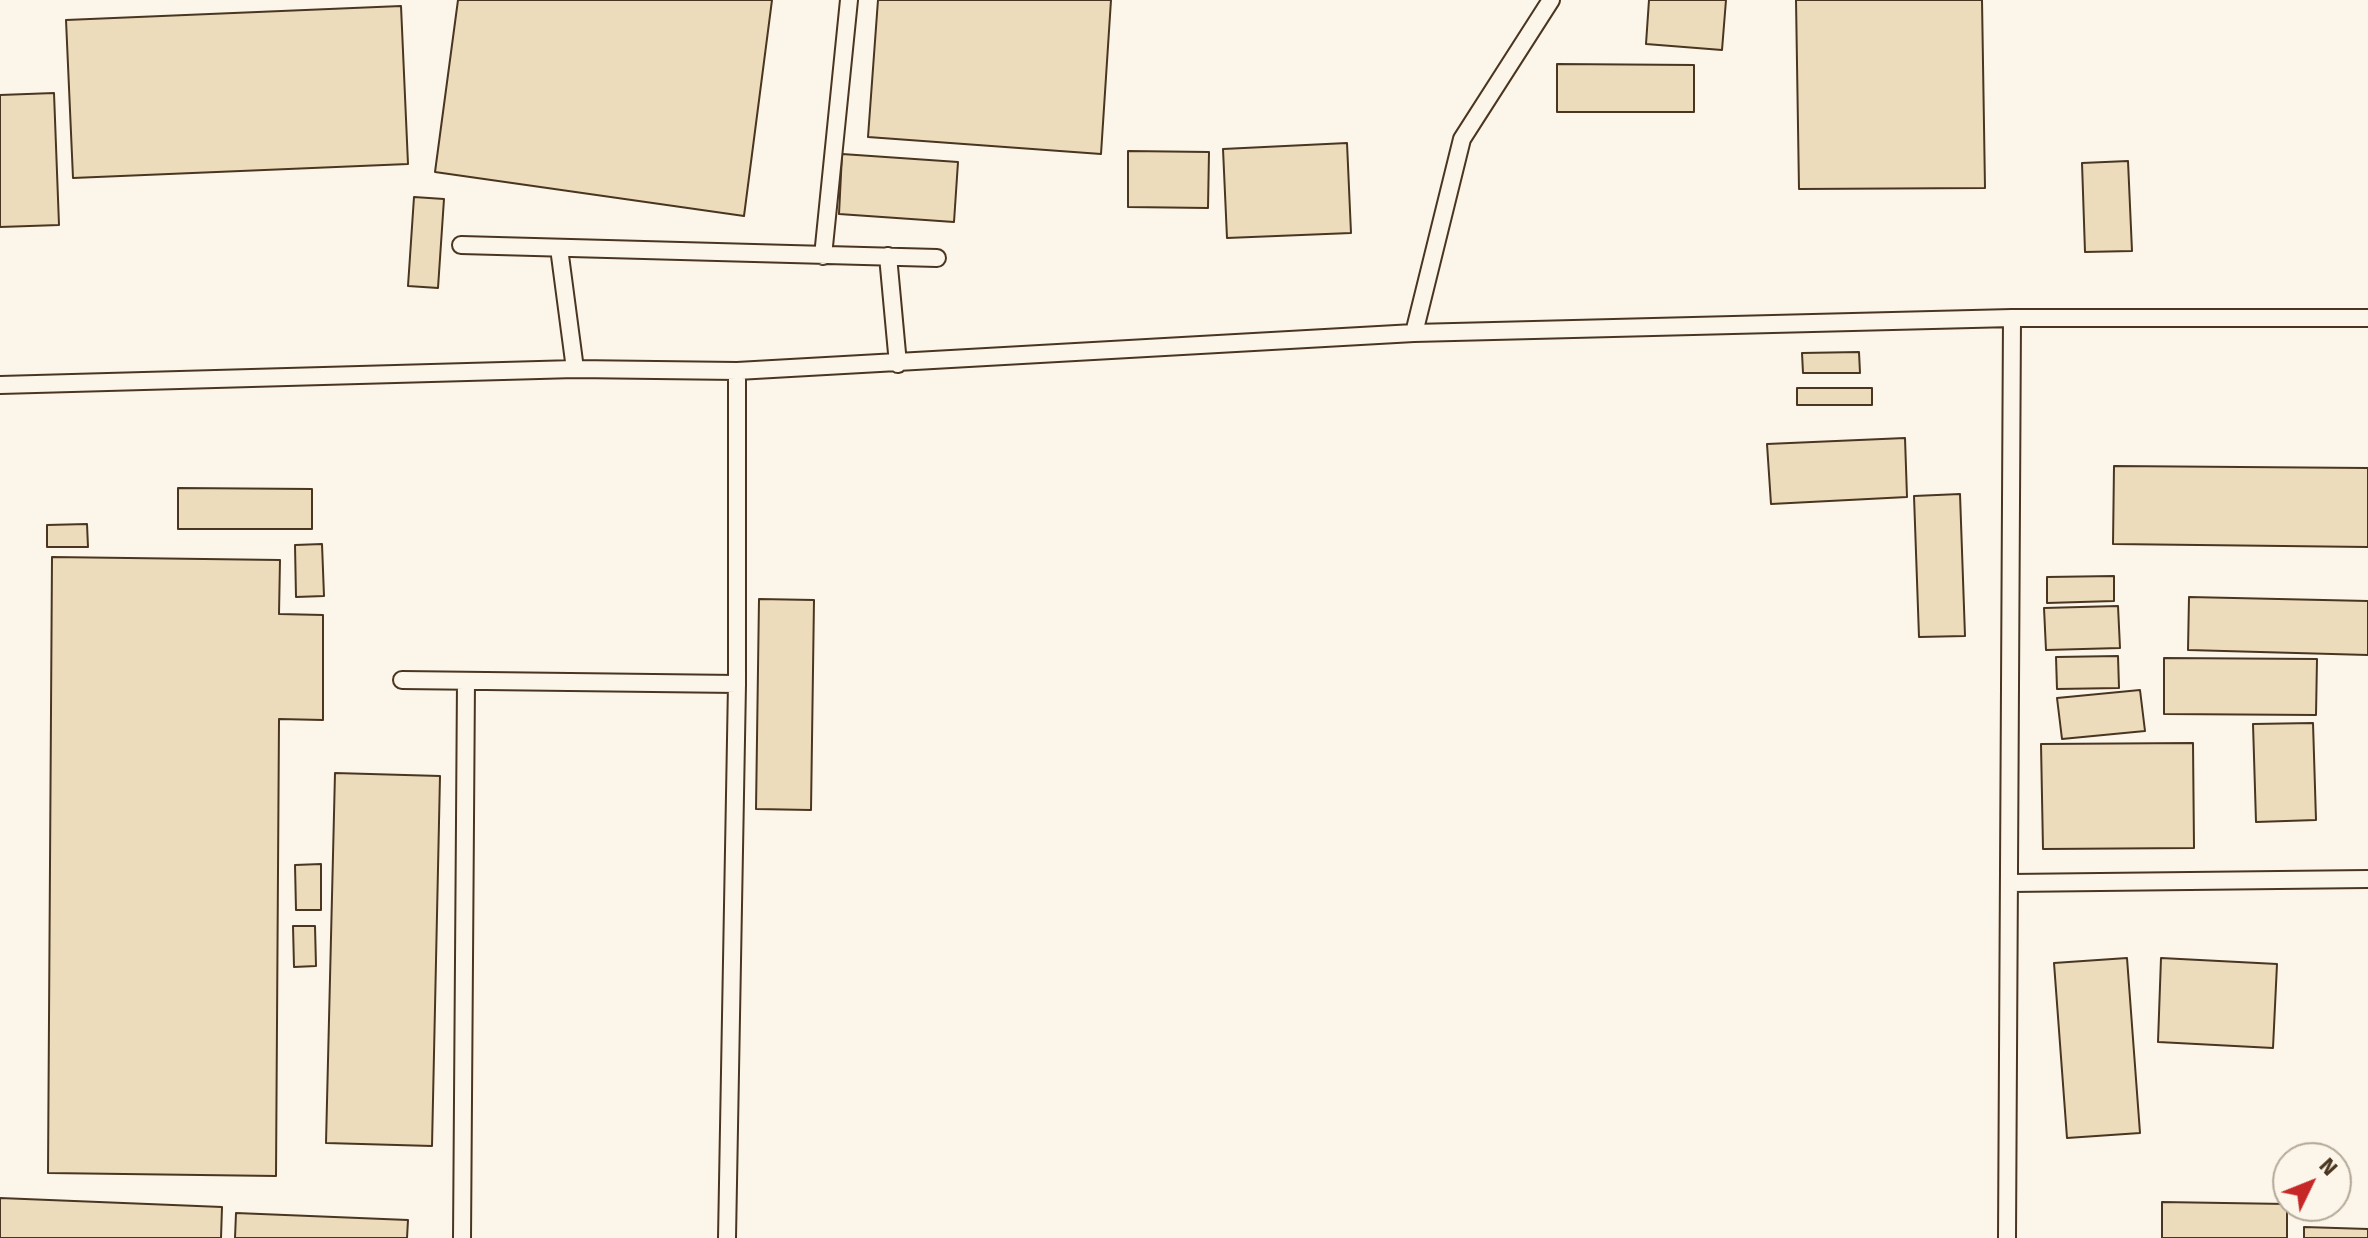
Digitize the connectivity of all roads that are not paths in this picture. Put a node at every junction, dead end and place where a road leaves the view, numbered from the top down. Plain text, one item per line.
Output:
1 (849, 0) edge
2 (1551, 0) edge
3 (461, 245) dead end
4 (559, 248) junction
5 (823, 256) junction
6 (888, 256) junction
7 (937, 258) dead end
8 (2012, 318) junction
9 (2368, 318) edge
10 (1414, 333) junction
11 (898, 364) junction
12 (575, 369) junction
13 (737, 371) junction
14 (0, 385) edge
15 (402, 680) dead end
16 (466, 681) junction
17 (737, 684) junction
18 (2368, 879) edge
19 (2011, 883) junction
20 (462, 1238) edge
21 (727, 1238) edge
22 (2007, 1238) edge

1 - 5 lane
2 - 10 lane
3 - 4 lane
4 - 5 lane
4 - 12 lane
5 - 6 lane
6 - 7 lane
6 - 11 lane
8 - 9 lane
8 - 10 lane
8 - 19 lane
10 - 11 lane
11 - 13 lane
12 - 13 lane
12 - 14 lane
13 - 17 lane
15 - 16 lane
16 - 17 lane
16 - 20 lane
17 - 21 lane
18 - 19 lane
19 - 22 lane

